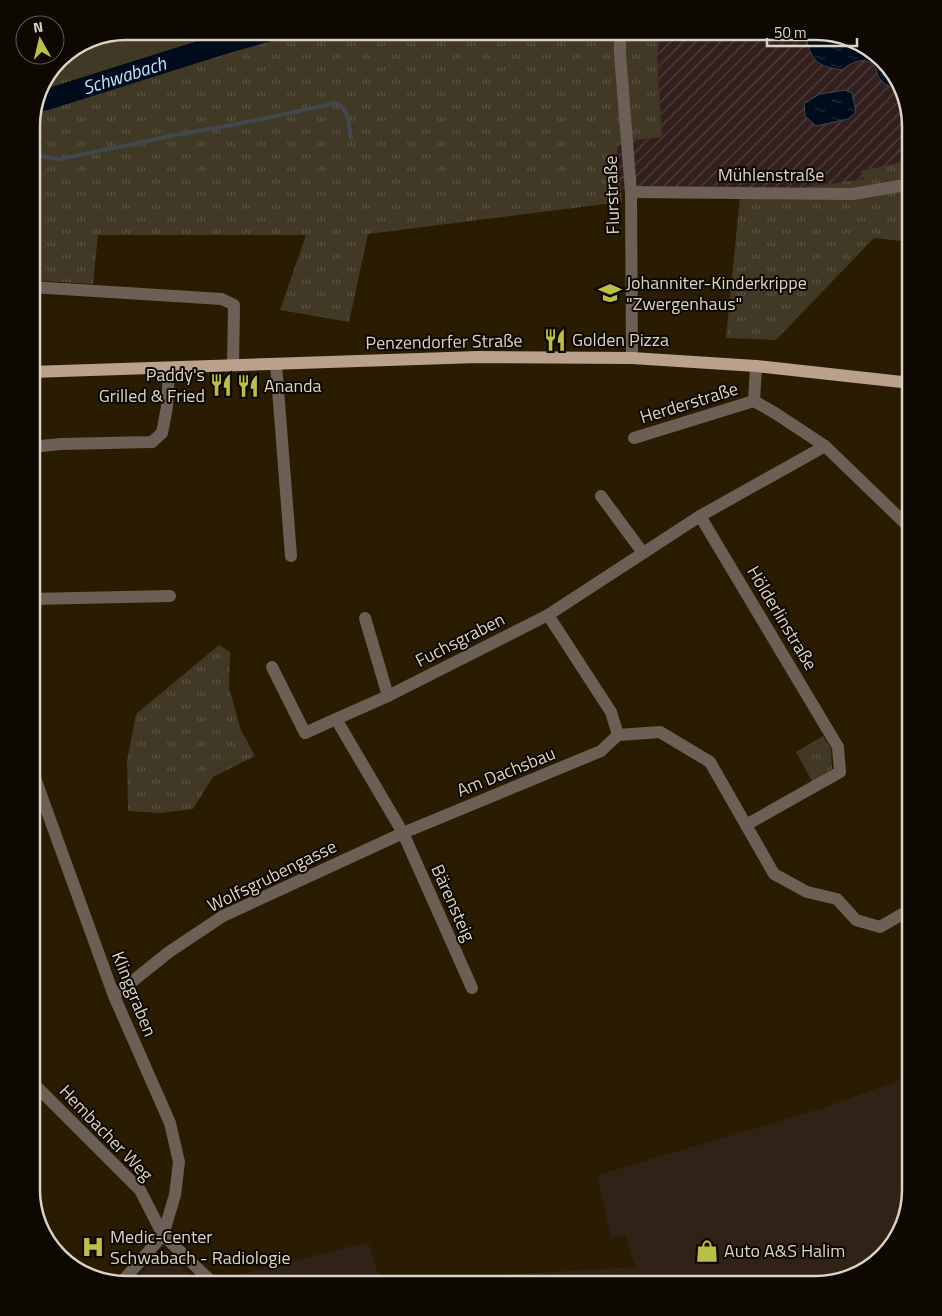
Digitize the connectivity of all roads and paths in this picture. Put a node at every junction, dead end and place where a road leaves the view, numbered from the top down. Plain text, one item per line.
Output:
1 (620, 40) edge
2 (902, 186) edge
3 (631, 192) junction
4 (40, 288) edge
5 (632, 358) junction
6 (276, 364) junction
7 (233, 365) junction
8 (756, 366) junction
9 (169, 369) junction
10 (40, 372) edge
11 (902, 382) edge
12 (754, 401) junction
13 (634, 438) dead end
14 (40, 446) edge
15 (825, 446) junction
16 (601, 496) dead end
17 (700, 516) junction
18 (902, 520) edge
19 (643, 553) junction
20 (291, 556) dead end
21 (170, 596) dead end
22 (40, 599) edge
23 (548, 615) junction
24 (365, 618) dead end
25 (272, 667) dead end
26 (388, 696) junction
27 (336, 719) junction
28 (618, 735) junction
29 (40, 792) edge
30 (746, 825) junction
31 (403, 833) junction
32 (902, 914) edge
33 (472, 988) dead end
34 (114, 996) junction
35 (40, 1090) edge
36 (163, 1235) junction
37 (127, 1276) edge
38 (206, 1276) edge

1 - 3 street, Flurstraße
2 - 3 street, Mühlenstraße
3 - 5 street, Flurstraße
4 - 7 street
5 - 6 main road, Penzendorfer Straße
5 - 8 main road, Penzendorfer Straße
6 - 7 main road, Penzendorfer Straße
6 - 20 street
7 - 9 main road, Penzendorfer Straße
8 - 11 main road, Penzendorfer Straße
8 - 12 street, Herderstraße
9 - 10 main road, Penzendorfer Straße
9 - 14 street
12 - 13 street, Herderstraße
12 - 15 street, Herderstraße
15 - 17 street
15 - 18 street, Herderstraße
16 - 19 street
17 - 19 street, Fuchsgraben
17 - 30 street, Hölderlinstraße
19 - 23 street, Fuchsgraben
21 - 22 street
23 - 26 street, Fuchsgraben
23 - 28 street
24 - 26 street
25 - 27 street, Fuchsgraben
26 - 27 street, Fuchsgraben
27 - 31 street
28 - 30 street
28 - 31 street, Am Dachsbau
29 - 34 street, Klinggraben
30 - 32 street
31 - 33 street, Bärensteig
31 - 34 street, Wolfsgrubengasse
34 - 36 street, Klinggraben
35 - 36 street, Hembacher Weg
36 - 37 street
36 - 38 street, Hembacher Weg

